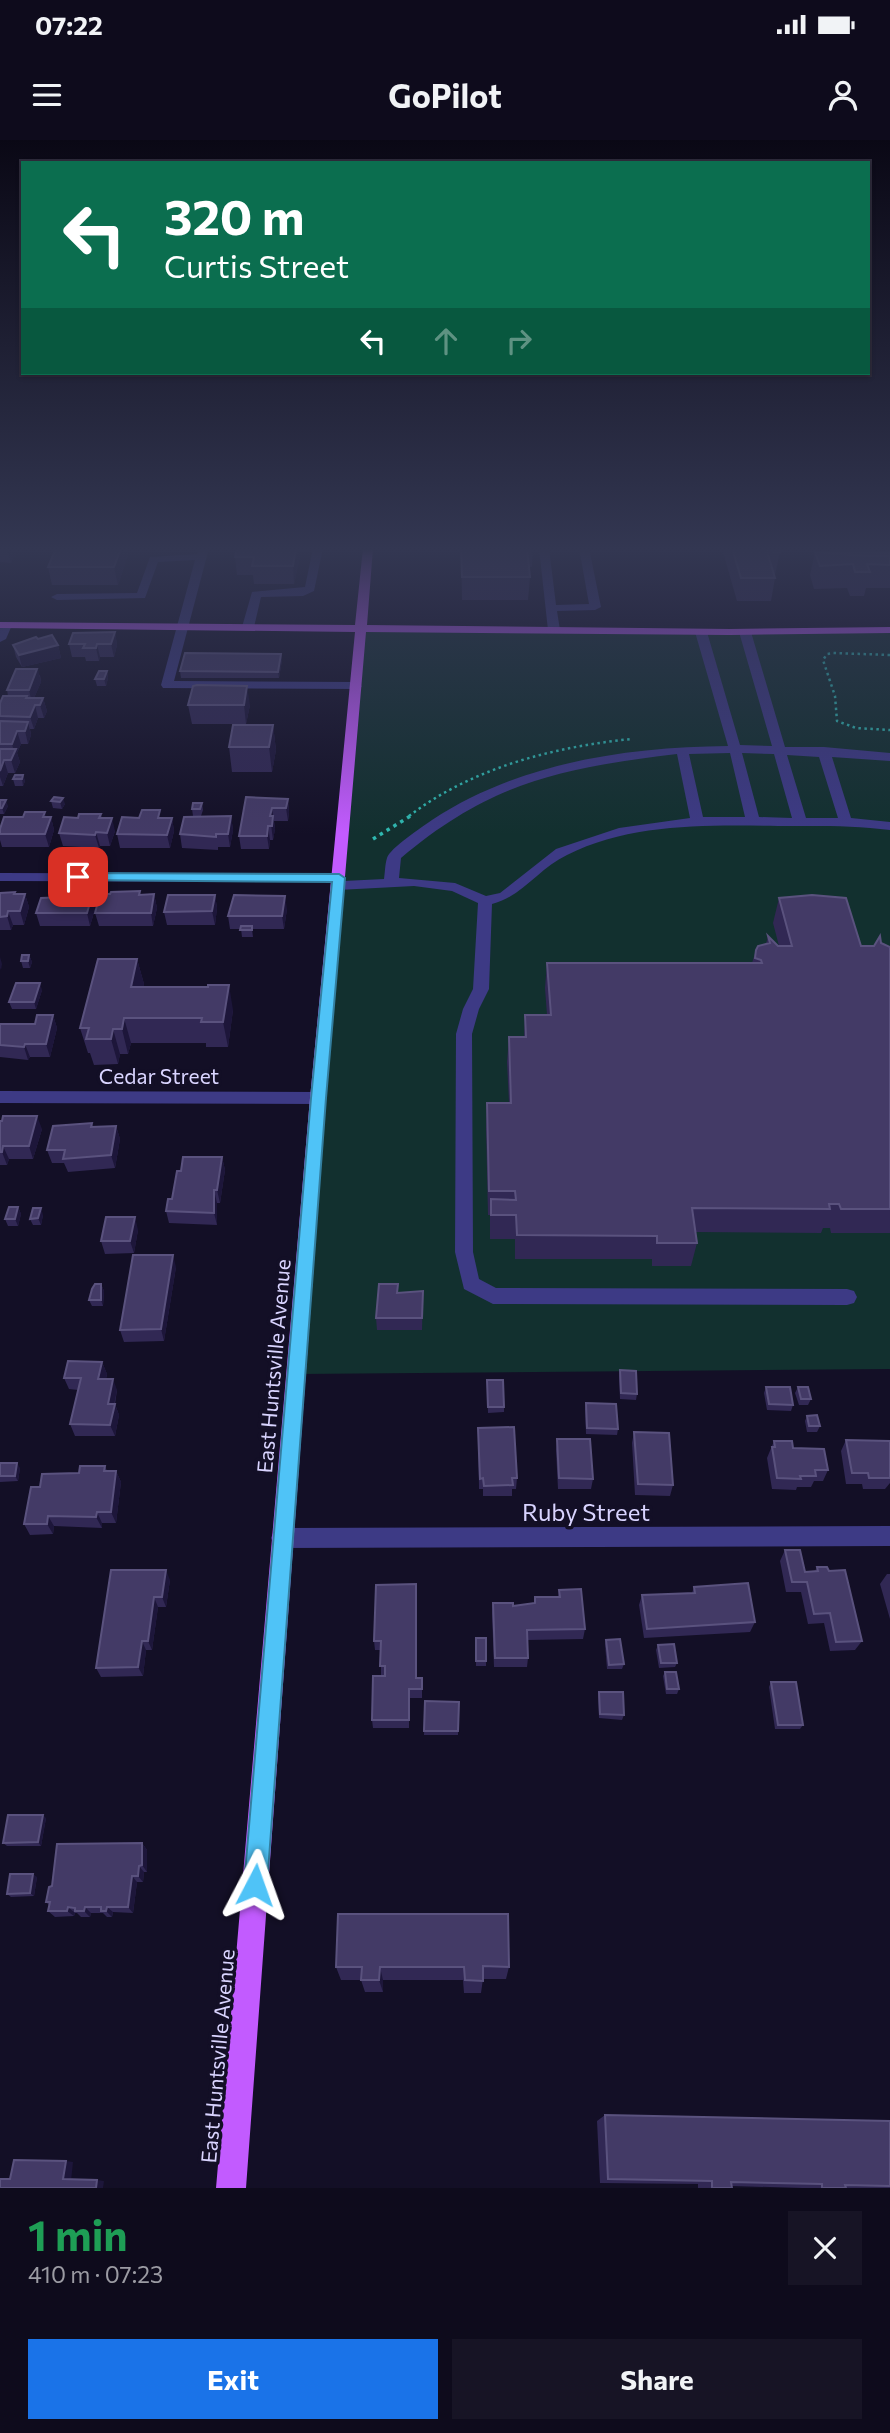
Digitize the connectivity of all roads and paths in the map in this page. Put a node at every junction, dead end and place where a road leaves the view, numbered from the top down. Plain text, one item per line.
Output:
1 (178, 644) edge
2 (359, 644) edge
3 (704, 644) edge
4 (748, 644) edge
5 (890, 654) edge
6 (356, 686) junction
7 (890, 730) edge
8 (736, 749) junction
9 (682, 750) junction
10 (779, 750) junction
11 (824, 751) junction
12 (890, 757) edge
13 (696, 821) junction
14 (753, 821) junction
15 (800, 821) junction
16 (846, 822) junction
17 (890, 825) edge
18 (0, 877) edge
19 (338, 882) junction
20 (391, 883) junction
21 (485, 901) junction
22 (0, 1097) edge
23 (318, 1098) junction
24 (847, 1297) dead end
25 (890, 1536) edge
26 (282, 1538) junction
27 (230, 2188) edge

1 - 6 street
2 - 6 main road, East Huntsville Avenue
3 - 8 street
4 - 10 street
5 - 7 path
6 - 19 main road, East Huntsville Avenue
8 - 9 street
8 - 10 street
8 - 14 street
9 - 13 street
9 - 20 street
10 - 11 street
10 - 15 street
11 - 12 street
11 - 16 street
13 - 14 street
13 - 21 street
14 - 15 street
15 - 16 street
16 - 17 street
18 - 19 street
19 - 20 street
19 - 23 main road, East Huntsville Avenue
20 - 21 street
21 - 24 street
22 - 23 street, Cedar Street
23 - 26 main road, East Huntsville Avenue
25 - 26 street, Ruby Street
26 - 27 main road, East Huntsville Avenue

